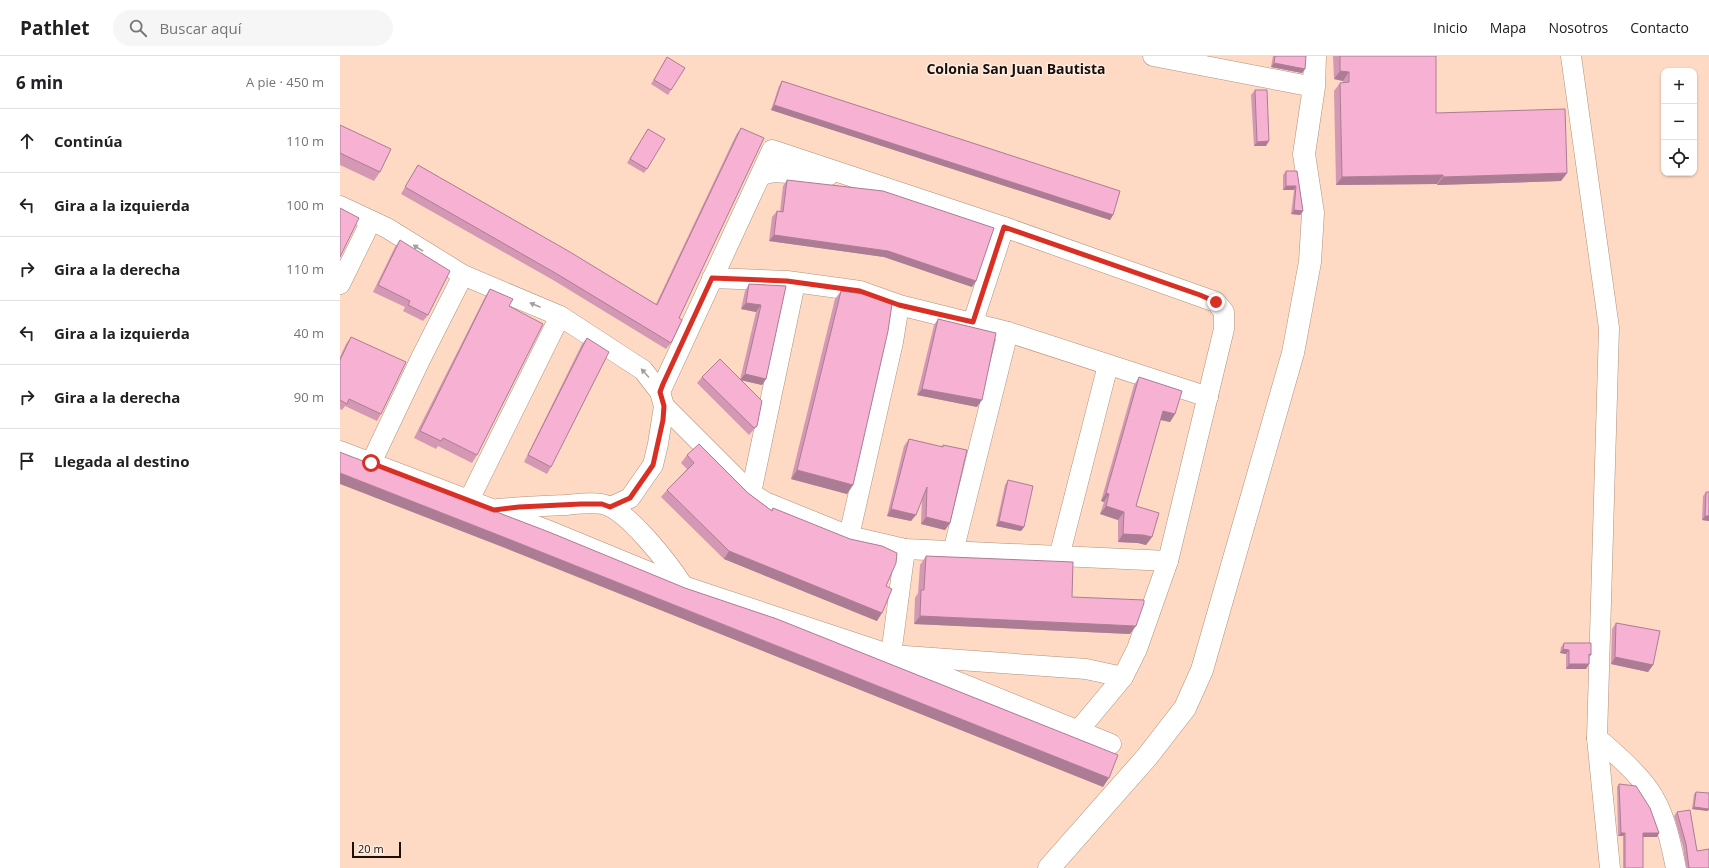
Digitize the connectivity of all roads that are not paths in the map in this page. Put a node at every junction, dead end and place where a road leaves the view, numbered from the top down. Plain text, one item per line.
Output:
1 (1153, 56) edge
2 (1315, 56) edge
3 (1570, 56) edge
4 (1314, 88) junction
5 (340, 206) edge
6 (371, 221) junction
7 (1004, 227) junction
8 (463, 275) junction
9 (712, 278) junction
10 (795, 283) junction
11 (340, 284) edge
12 (899, 305) junction
13 (560, 316) junction
14 (973, 322) junction
15 (1008, 332) junction
16 (1108, 365) junction
17 (1208, 397) junction
18 (662, 399) junction
19 (340, 451) edge
20 (371, 463) junction
21 (751, 493) junction
22 (469, 500) junction
23 (610, 507) junction
24 (494, 510) junction
25 (849, 536) junction
26 (905, 549) junction
27 (953, 552) junction
28 (1059, 557) junction
29 (1168, 561) junction
30 (684, 586) junction
31 (891, 655) junction
32 (1123, 677) junction
33 (1078, 731) junction
34 (1597, 738) junction
35 (1111, 744) dead end
36 (1049, 868) edge
37 (1610, 868) edge
38 (1676, 868) edge

1 - 4 street
2 - 4 street
3 - 34 street
4 - 36 street
5 - 6 street
8 -> 6 street
6 - 11 street
7 - 9 street
7 - 14 street
7 - 17 street
13 -> 8 street
8 - 20 street
9 - 10 street
9 - 18 street
10 - 12 street
10 - 21 street
12 - 14 street
12 - 25 street
18 -> 13 street
13 - 22 street
14 - 15 street
15 - 16 street
15 - 27 street
16 - 17 street
16 - 28 street
17 - 29 street
18 - 21 street
18 - 23 street
19 - 20 street
20 - 22 street
21 - 25 street
22 - 24 street
23 - 24 street
23 - 30 street
24 - 30 street
25 - 26 street
26 - 27 street
26 - 31 street
27 - 28 street
28 - 29 street
29 - 32 street
30 - 31 street
31 - 32 street
31 - 33 street
32 - 33 street
33 - 35 street
34 - 37 street
34 - 38 street

